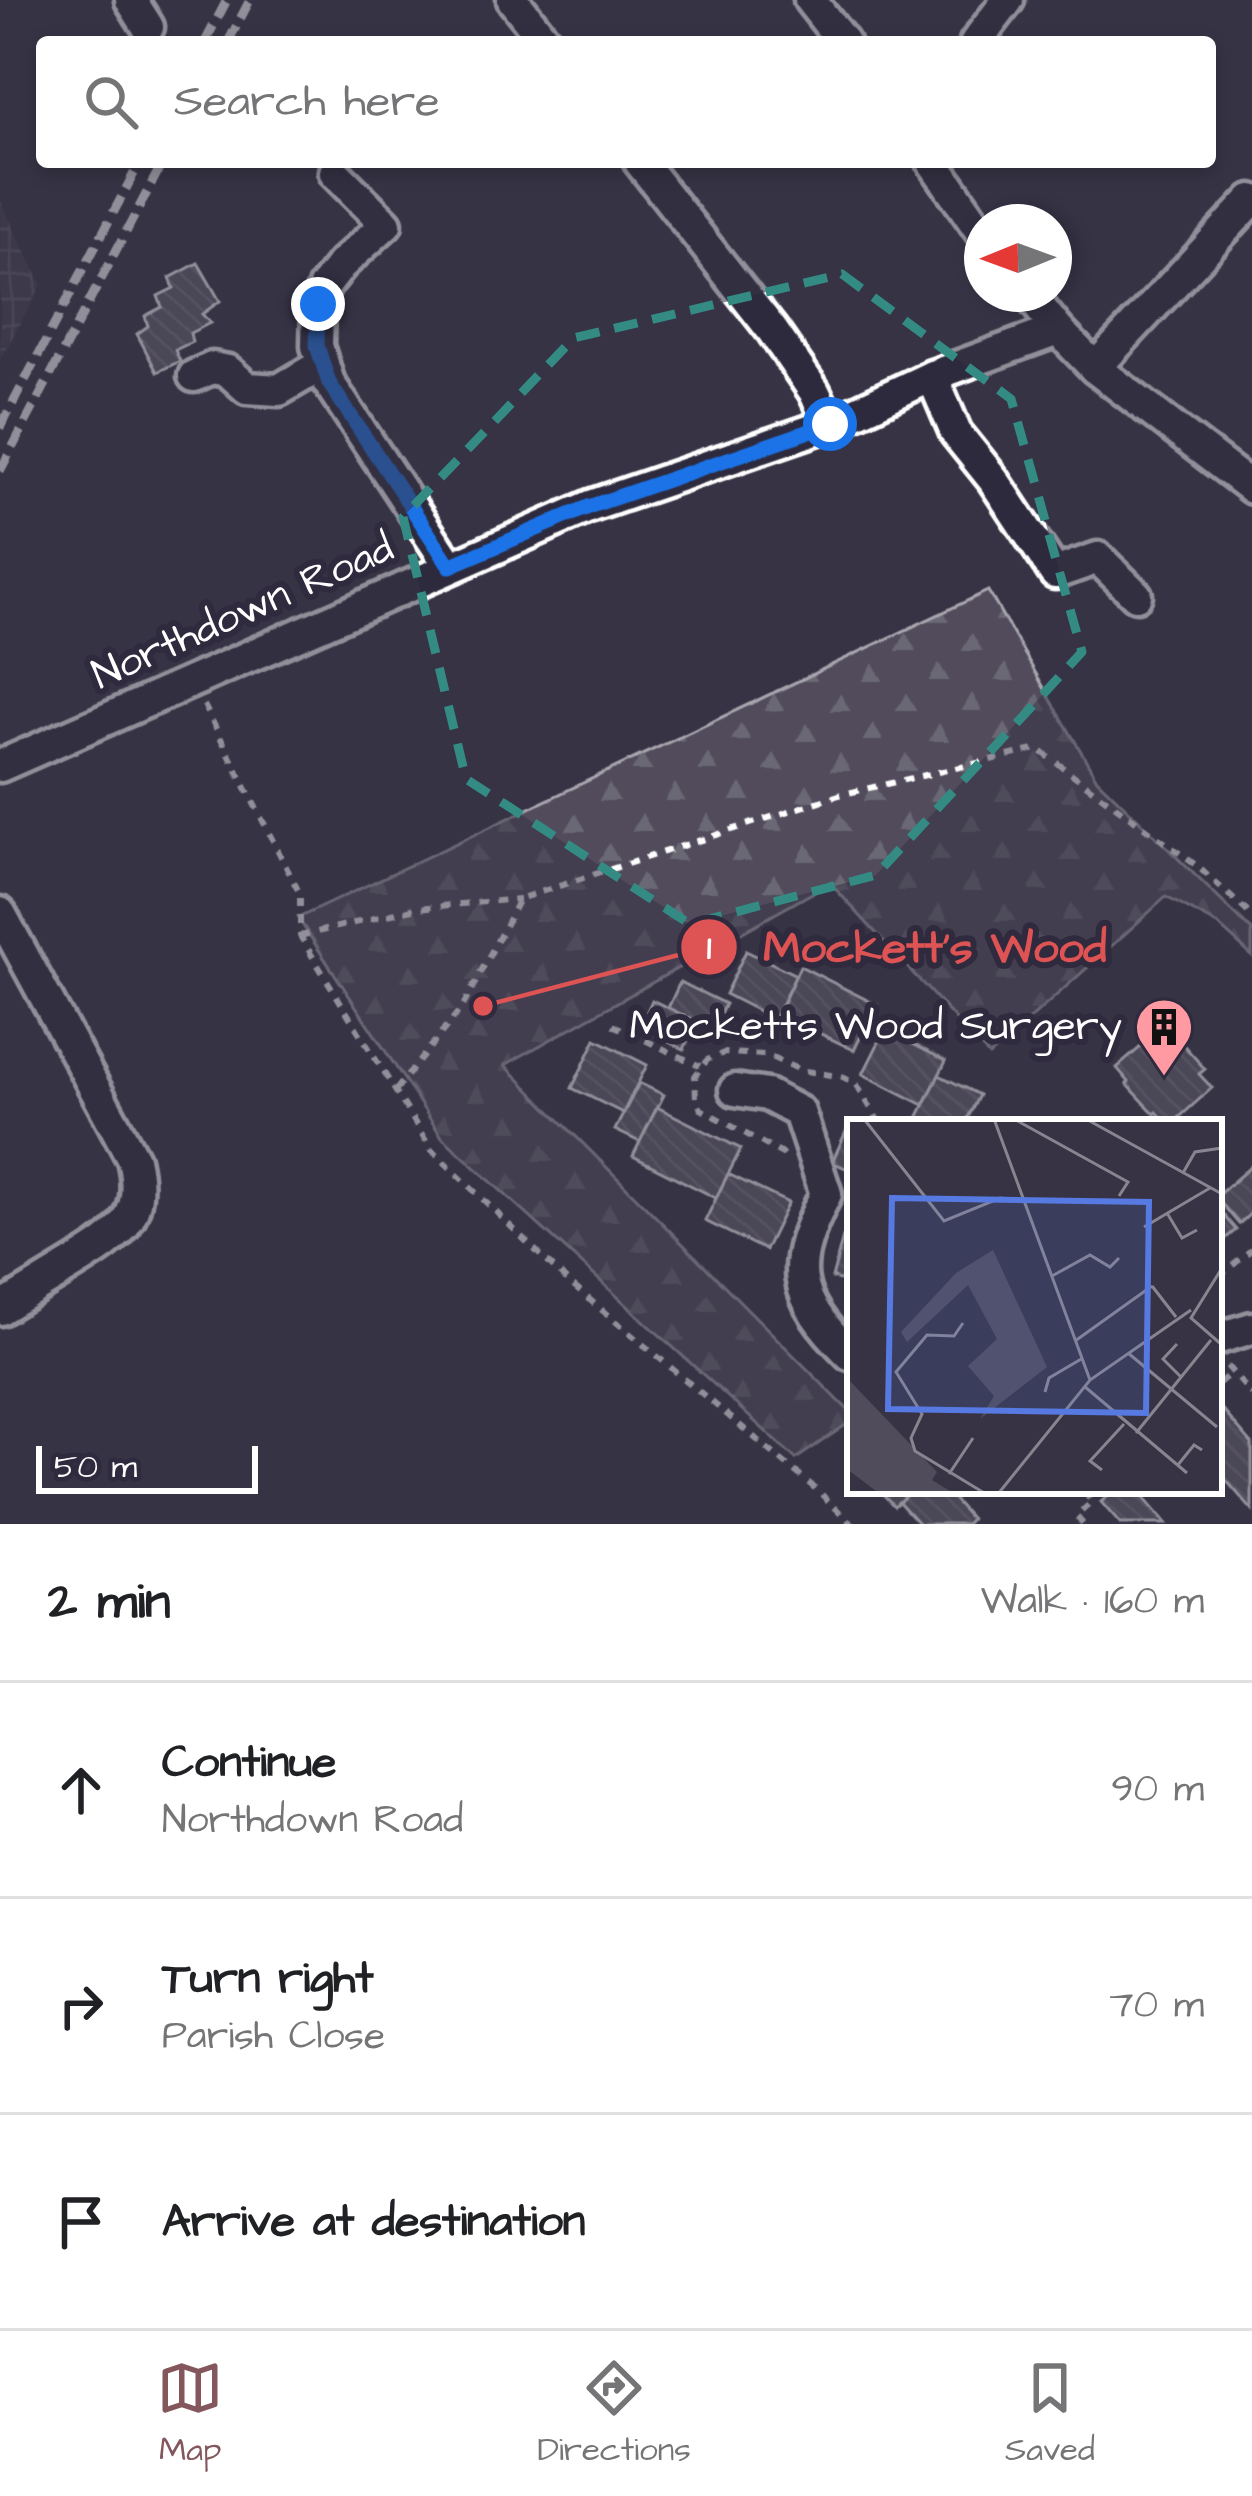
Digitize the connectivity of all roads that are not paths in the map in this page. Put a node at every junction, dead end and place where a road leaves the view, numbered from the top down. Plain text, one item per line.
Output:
1 (513, 0) edge
2 (810, 0) edge
3 (1009, 0) edge
4 (541, 36) edge
5 (838, 36) edge
6 (981, 36) edge
7 (645, 168) edge
8 (937, 168) edge
9 (334, 172) dead end
10 (1252, 200) edge
11 (964, 207) edge
12 (1044, 312) edge
13 (1058, 330) junction
14 (323, 364) junction
15 (1095, 368) junction
16 (194, 376) dead end
17 (932, 376) junction
18 (830, 424) junction
19 (1252, 488) edge
20 (450, 566) junction
21 (1136, 596) dead end
22 (0, 766) edge
23 (0, 913) edge
24 (735, 1090) dead end
25 (832, 1187) edge
26 (0, 1309) edge
27 (1252, 1328) edge
28 (1222, 1337) edge
29 (847, 1350) edge

1 - 4 street
2 - 5 street
3 - 6 street
7 - 18 street
8 - 11 street
9 - 14 street
10 - 15 street
12 - 13 street
13 - 15 street
13 - 17 street, Northdown Road
14 - 16 street
14 - 20 street
15 - 19 street
17 - 18 street, Northdown Road
17 - 21 street
18 - 20 street, Northdown Road
20 - 22 street, Northdown Road
23 - 26 street
24 - 25 street
25 - 29 street
27 - 28 street

